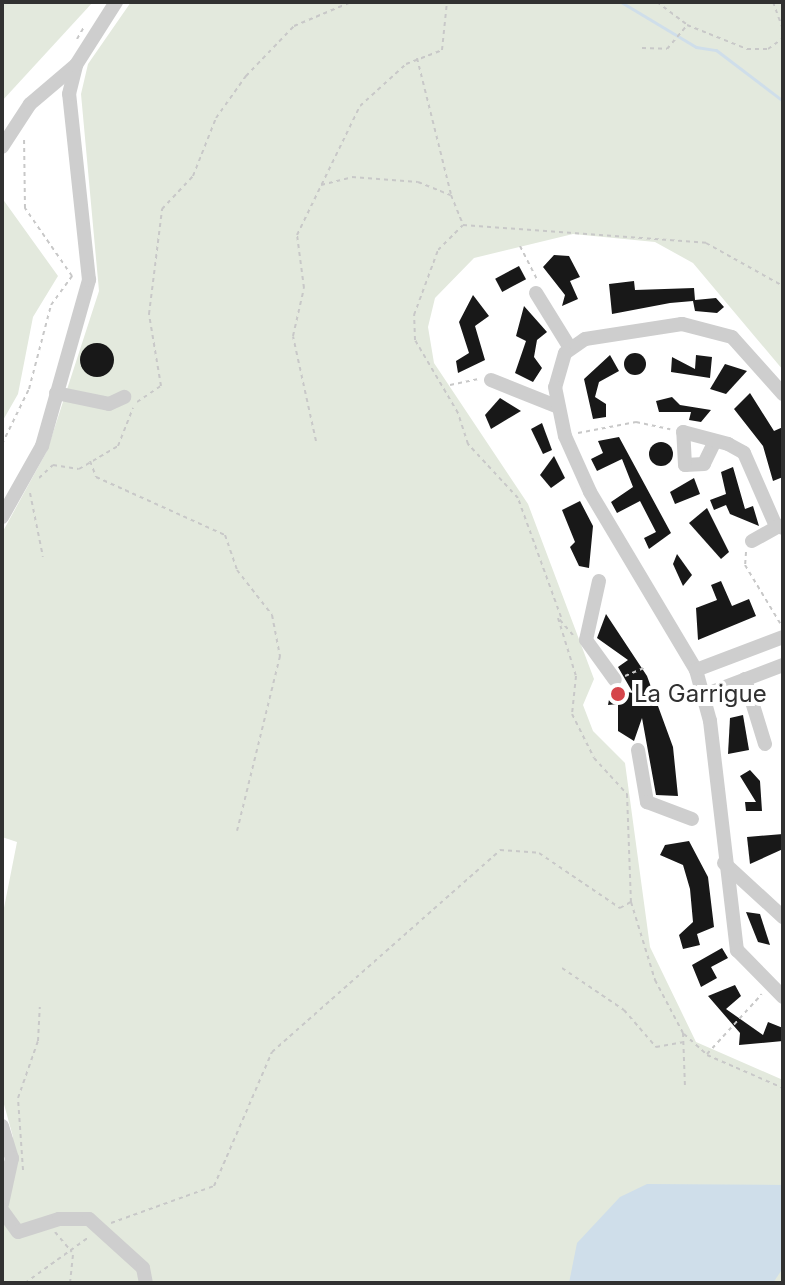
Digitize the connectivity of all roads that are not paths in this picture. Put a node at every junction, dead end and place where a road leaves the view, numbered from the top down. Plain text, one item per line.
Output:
1 (116, 2) edge
2 (76, 65) junction
3 (2, 147) edge
4 (536, 293) road end
5 (570, 348) junction
6 (491, 380) road end
7 (56, 393) junction
8 (783, 394) edge
9 (128, 401) road end
10 (558, 407) junction
11 (715, 441) junction
12 (2, 517) edge
13 (781, 527) edge
14 (752, 541) road end
15 (599, 581) dead end
16 (783, 637) edge
17 (783, 665) edge
18 (696, 670) junction
19 (745, 679) junction
20 (615, 680) road end
21 (704, 695) junction
22 (765, 744) dead end
23 (638, 750) dead end
24 (692, 819) dead end
25 (724, 863) junction
26 (783, 917) edge
27 (783, 997) edge
28 (2, 1126) edge
29 (2, 1207) edge
30 (146, 1283) edge

1 - 2 street
2 - 3 street
2 - 7 street
4 - 5 street
5 - 8 street
5 - 10 street
6 - 10 street
7 - 9 street
7 - 12 street
10 - 18 street
11 - 11 street
11 - 13 street
13 - 14 street
15 - 20 street
16 - 18 street
17 - 19 street
18 - 21 street
19 - 21 street
19 - 22 street
21 - 25 street
23 - 24 street
25 - 26 street
25 - 27 street
28 - 29 street
29 - 30 street

